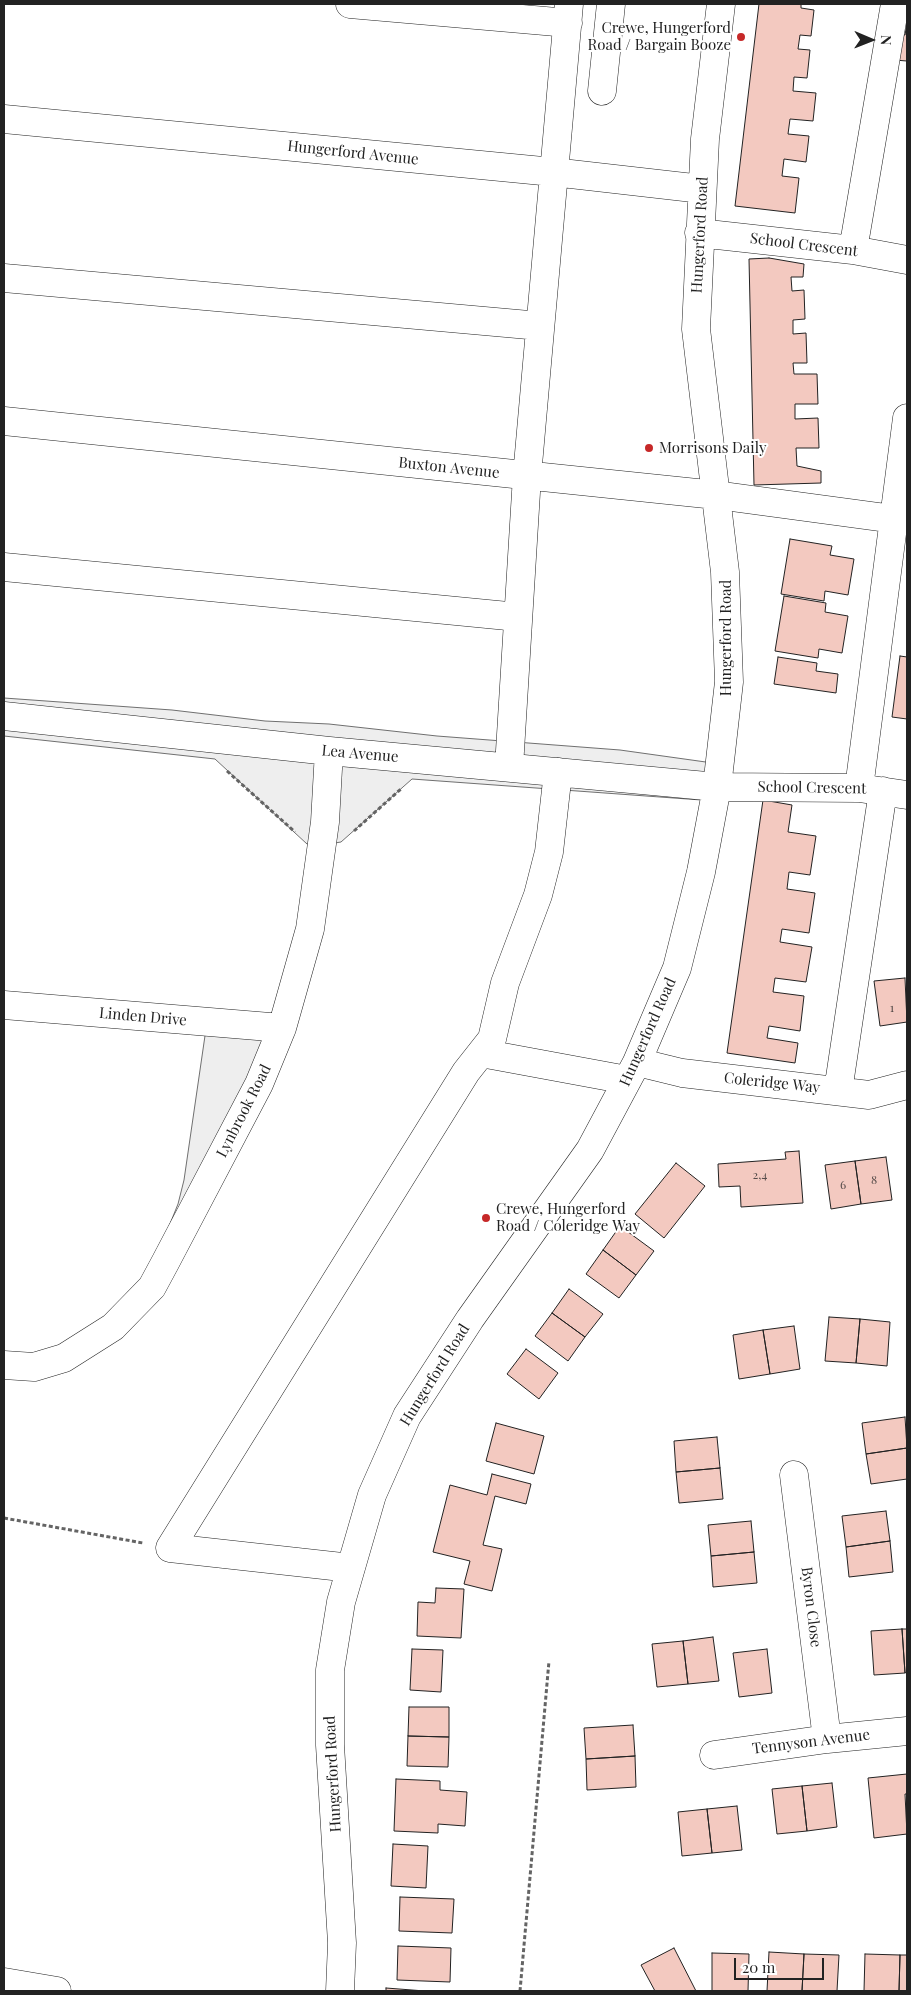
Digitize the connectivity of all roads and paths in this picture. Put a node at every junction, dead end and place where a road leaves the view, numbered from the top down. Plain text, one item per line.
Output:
1 (350, 4) edge
2 (612, 4) edge
3 (721, 4) edge
4 (895, 4) edge
5 (568, 13) edge
6 (602, 91) dead end
7 (4, 119) edge
8 (554, 172) junction
9 (702, 189) junction
10 (700, 233) junction
11 (853, 250) junction
12 (907, 260) edge
13 (4, 278) edge
14 (540, 326) junction
15 (907, 418) edge
16 (4, 421) edge
17 (527, 476) junction
18 (716, 495) junction
19 (894, 519) junction
20 (4, 567) edge
21 (518, 617) junction
22 (4, 716) edge
23 (330, 751) junction
24 (509, 767) junction
25 (558, 772) junction
26 (717, 787) junction
27 (883, 791) edge
28 (4, 1005) edge
29 (282, 1028) junction
30 (481, 1053) junction
31 (632, 1071) junction
32 (907, 1085) edge
33 (838, 1091) junction
34 (4, 1365) edge
35 (794, 1475) dead end
36 (4, 1518) edge
37 (170, 1548) junction
38 (351, 1568) junction
39 (549, 1661) dead end
40 (907, 1731) edge
41 (827, 1739) junction
42 (714, 1755) dead end
43 (4, 1982) edge
44 (57, 1991) edge
45 (340, 1991) edge
46 (520, 1991) edge

1 - 5 street
2 - 6 street
3 - 9 street, Hungerford Road
4 - 11 street
5 - 8 street
7 - 8 street, Hungerford Avenue
8 - 9 street, Hungerford Avenue
8 - 14 street
9 - 10 street, Hungerford Road
10 - 11 street, School Crescent
10 - 18 street, Hungerford Road
11 - 12 street, School Crescent
13 - 14 street
14 - 17 street
15 - 19 street
16 - 17 street, Buxton Avenue
17 - 18 street, Buxton Avenue
17 - 21 street
18 - 19 street, Buxton Avenue
18 - 26 street, Hungerford Road
19 - 27 street
20 - 21 street
21 - 24 street
22 - 23 street, Lea Avenue
23 - 24 street, Lea Avenue
23 - 29 street, Lynbrook Road
24 - 25 street, Lea Avenue
25 - 26 street, Lea Avenue
25 - 30 street
26 - 27 street, School Crescent
26 - 31 street, Hungerford Road
27 - 33 street
28 - 29 street, Linden Drive
29 - 34 street, Lynbrook Road
30 - 31 street, Coleridge Way
30 - 37 street
31 - 33 street, Coleridge Way
31 - 38 street, Hungerford Road
32 - 33 street, Coleridge Way
35 - 41 street, Byron Close
36 - 37 path
37 - 38 street
38 - 45 street, Hungerford Road
39 - 46 path
40 - 41 street, Tennyson Avenue
41 - 42 street, Tennyson Avenue
43 - 44 street

